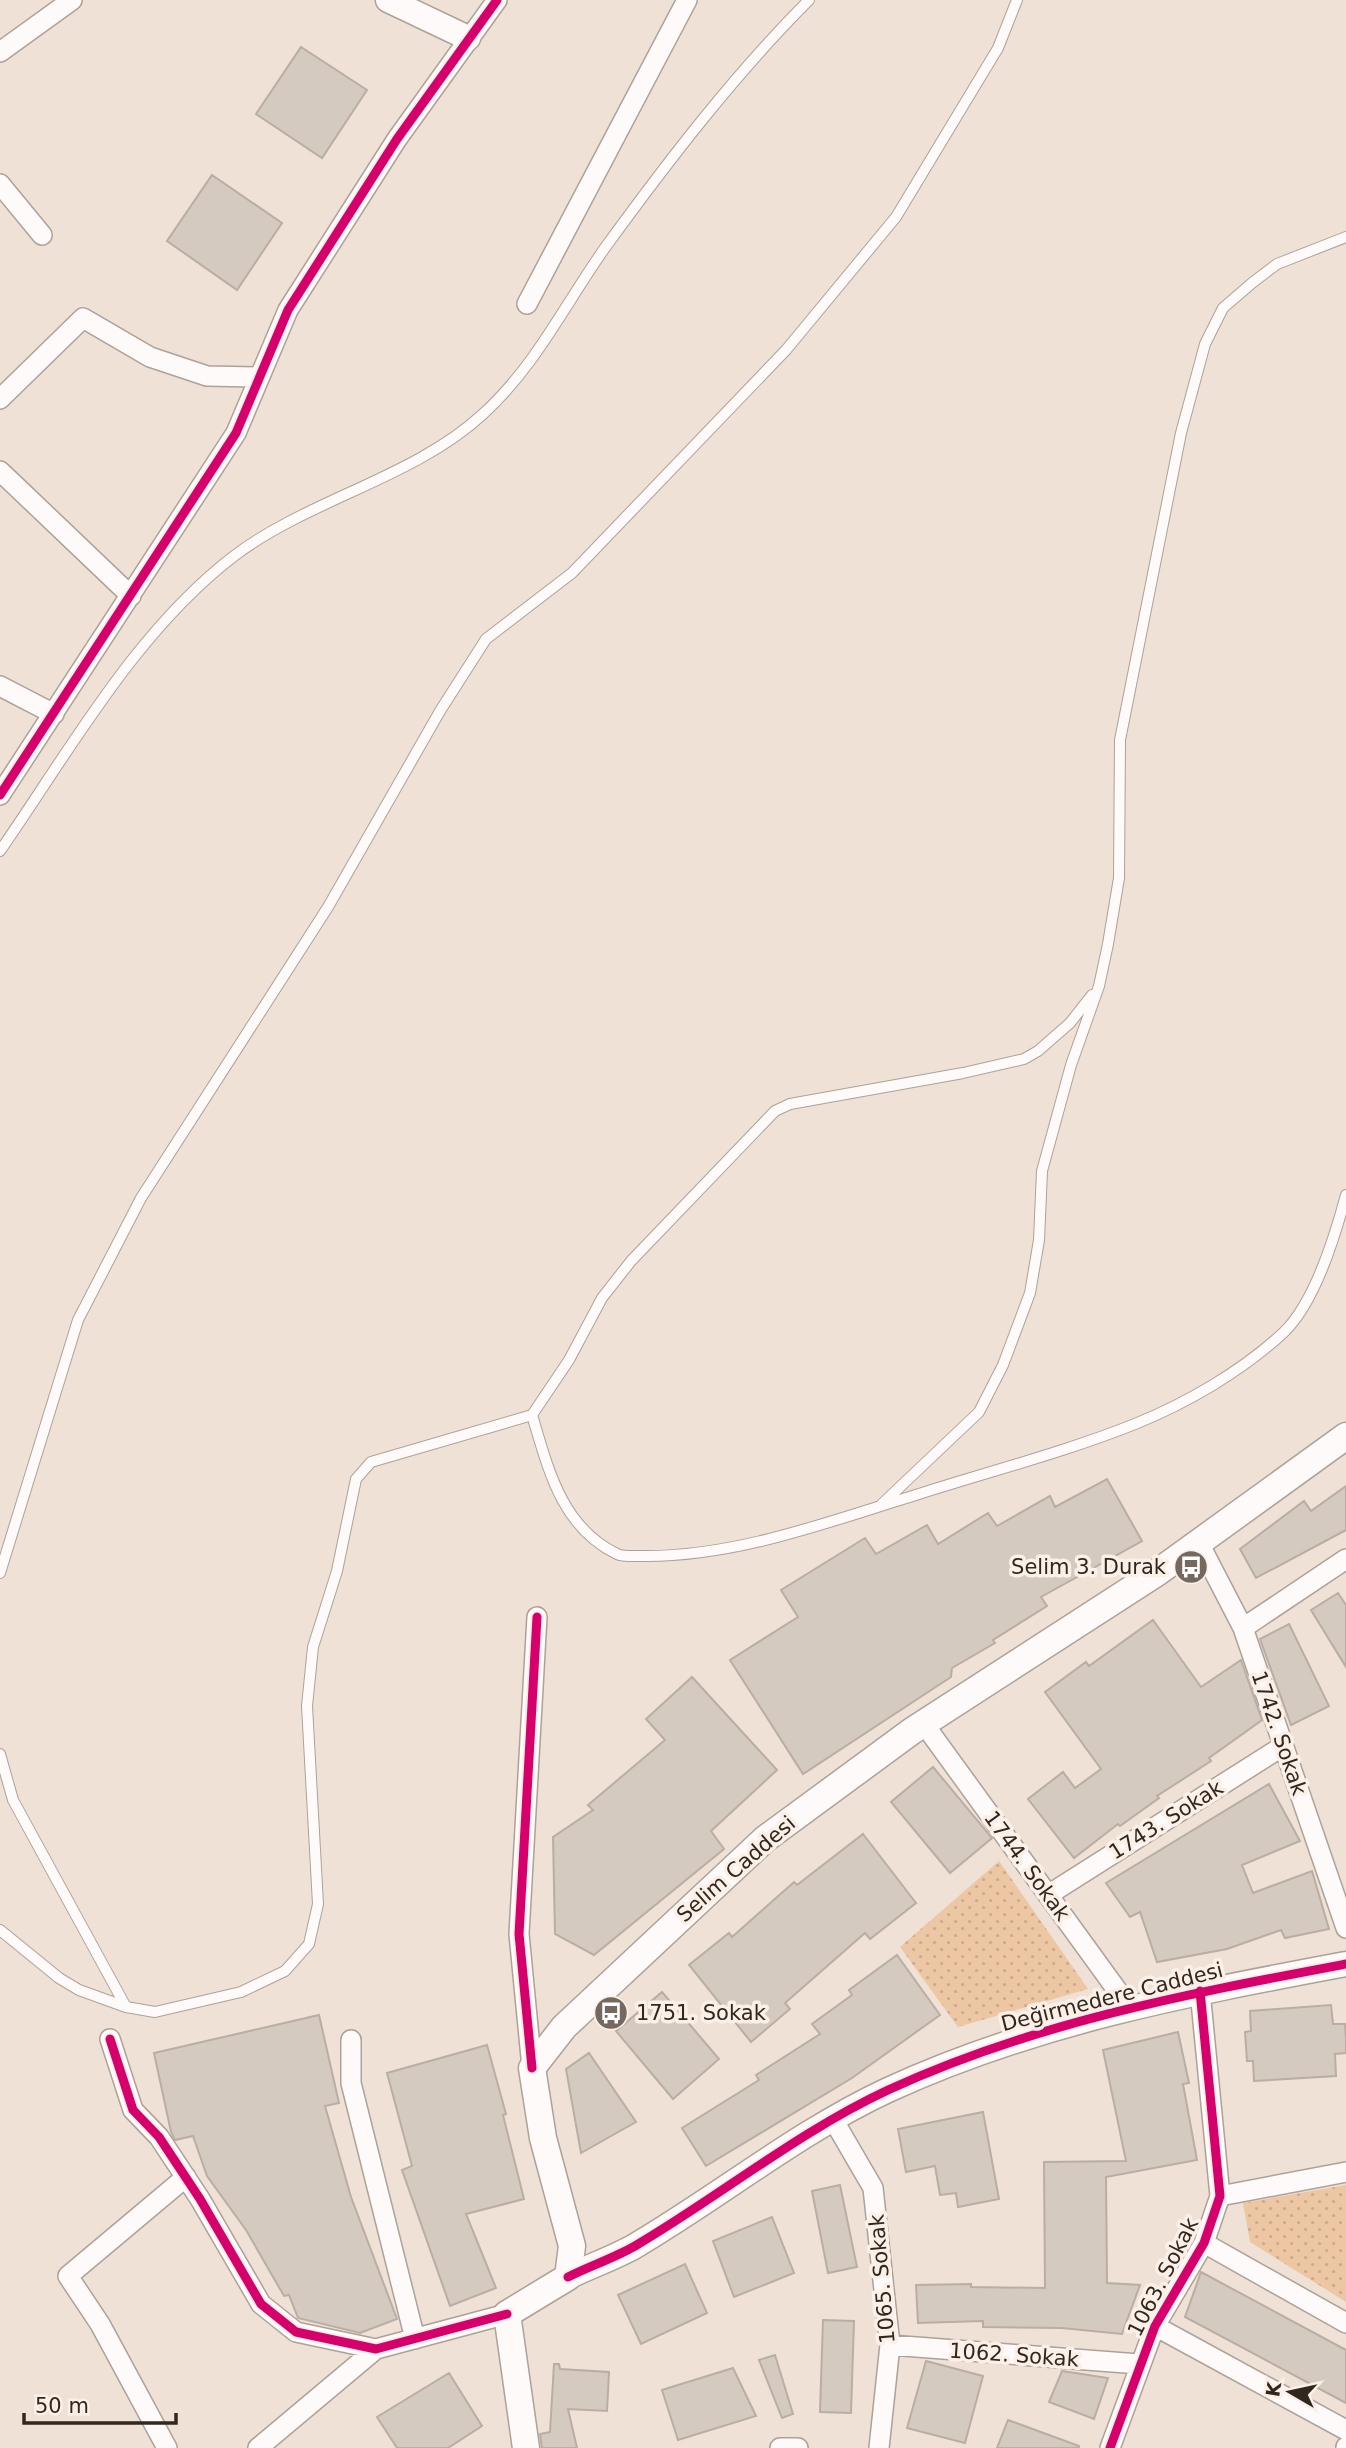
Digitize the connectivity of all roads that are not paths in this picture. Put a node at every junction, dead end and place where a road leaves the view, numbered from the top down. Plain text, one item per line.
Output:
1 (72, 0) edge
2 (388, 0) edge
3 (497, 0) edge
4 (687, 0) edge
5 (809, 0) edge
6 (1017, 0) edge
7 (468, 38) junction
8 (0, 52) edge
9 (0, 184) edge
10 (42, 235) dead end
11 (1346, 237) edge
12 (527, 303) dead end
13 (258, 377) junction
14 (0, 399) edge
15 (0, 471) edge
16 (131, 596) junction
17 (0, 687) edge
18 (54, 714) junction
19 (0, 794) edge
20 (0, 851) edge
21 (1099, 986) junction
22 (1346, 1195) edge
23 (531, 1415) junction
24 (1346, 1436) edge
25 (878, 1508) junction
26 (1199, 1543) junction
27 (1346, 1560) edge
28 (0, 1573) edge
29 (537, 1617) dead end
30 (1242, 1628) junction
31 (924, 1724) junction
32 (1283, 1746) junction
33 (0, 1754) edge
34 (1048, 1895) junction
35 (1346, 1928) edge
36 (0, 1930) edge
37 (1346, 1964) edge
38 (1200, 1991) junction
39 (126, 2007) junction
40 (1130, 2008) junction
41 (110, 2039) dead end
42 (351, 2040) dead end
43 (532, 2068) junction
44 (834, 2121) junction
45 (1346, 2172) edge
46 (186, 2177) junction
47 (1220, 2196) junction
48 (1204, 2243) junction
49 (568, 2277) junction
50 (507, 2314) junction
51 (1346, 2323) edge
52 (1155, 2326) junction
53 (415, 2339) junction
54 (890, 2345) junction
55 (376, 2349) junction
56 (1139, 2364) junction
57 (1346, 2430) edge
58 (167, 2448) edge
59 (258, 2448) edge
60 (526, 2448) edge
61 (780, 2448) edge
62 (798, 2448) edge
63 (880, 2448) edge
64 (1110, 2448) edge

1 - 8 street
2 - 7 street
3 - 7 street
4 - 12 street
5 - 20 lane
6 - 28 lane
7 - 13 street
9 - 10 street
11 - 21 lane
13 - 14 street
13 - 16 street
15 - 16 street
16 - 18 street
17 - 18 street
18 - 19 street
21 - 23 lane
21 - 25 lane
22 - 25 lane
23 - 25 lane
23 - 39 lane
24 - 26 main road, Selim Caddesi
26 - 30 street, 1742. Sokak
26 - 31 main road, Selim Caddesi
27 - 30 street
29 - 43 street
30 - 32 street, 1742. Sokak
31 - 34 street, 1744. Sokak
31 - 43 main road, Selim Caddesi
32 - 34 street, 1743. Sokak
32 - 35 street, 1742. Sokak
33 - 39 lane
34 - 40 street, 1744. Sokak
36 - 39 lane
37 - 38 street, Değirmedere Caddesi
38 - 40 street, Değirmedere Caddesi
38 - 47 street, 1063. Sokak
40 - 44 street, Değirmedere Caddesi
41 - 46 street
42 - 53 street
43 - 49 main road
44 - 49 street, Değirmedere Caddesi
44 - 54 street, 1065. Sokak
45 - 47 street
46 - 55 street
46 - 58 street
47 - 48 street, 1063. Sokak
48 - 51 street
48 - 52 street, 1063. Sokak
49 - 50 main road
50 - 53 street
50 - 60 main road
52 - 56 street, 1063. Sokak
52 - 57 street
53 - 55 street
54 - 56 street, 1062. Sokak
54 - 63 street, 1065. Sokak
55 - 59 street
56 - 64 street, 1063. Sokak
61 - 62 street

